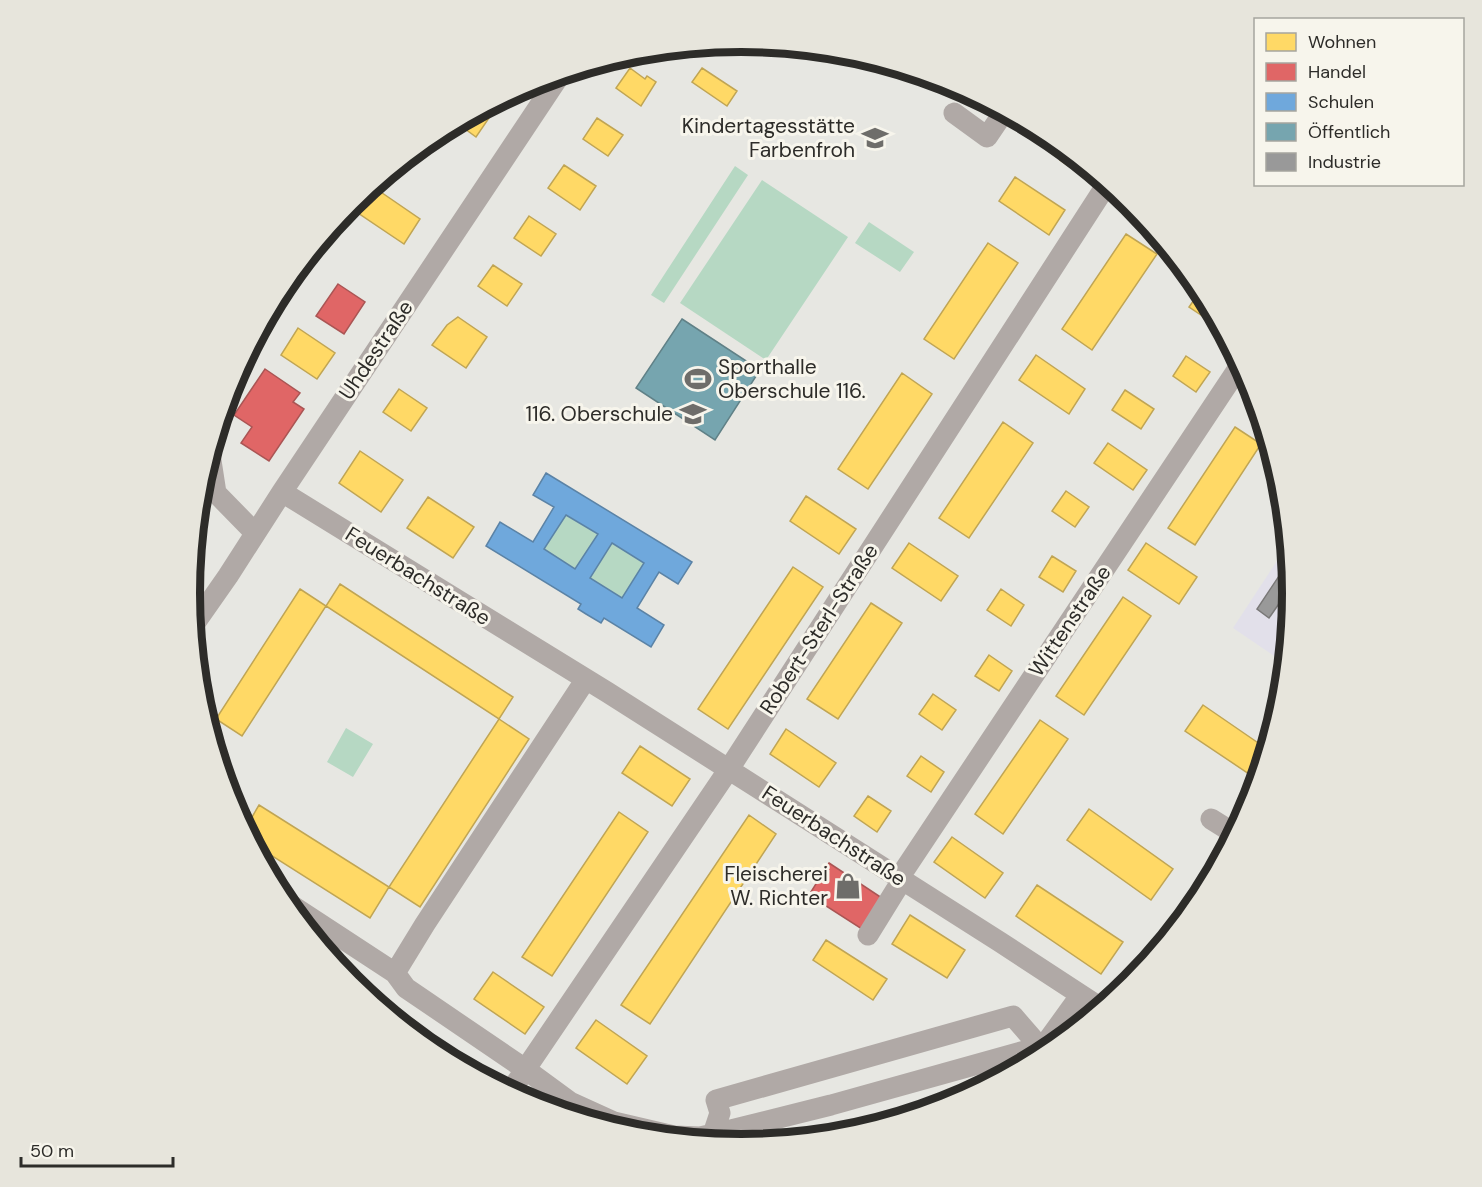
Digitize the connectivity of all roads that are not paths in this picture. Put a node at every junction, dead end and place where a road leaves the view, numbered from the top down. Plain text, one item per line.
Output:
1 (552, 87) edge
2 (954, 113) dead end
3 (1000, 118) edge
4 (1102, 191) edge
5 (1235, 372) edge
6 (213, 474) edge
7 (282, 492) junction
8 (255, 532) junction
9 (201, 615) edge
10 (586, 679) junction
11 (729, 769) junction
12 (1211, 819) dead end
13 (1228, 829) edge
14 (900, 879) junction
15 (306, 915) edge
16 (868, 935) dead end
17 (395, 973) junction
18 (1080, 996) junction
19 (1093, 1004) edge
20 (1050, 1037) edge
21 (1039, 1046) edge
22 (1035, 1047) edge
23 (525, 1069) junction
24 (515, 1085) edge
25 (600, 1116) edge
26 (716, 1133) edge
27 (713, 1134) edge

1 - 7 street, Uhdestraße
2 - 3 street
4 - 11 street, Robert-Sterl-Straße
5 - 14 street, Wittenstraße
6 - 8 street
7 - 8 street, Uhdestraße
7 - 10 street, Feuerbachstraße
8 - 9 street, Uhdestraße
10 - 11 street, Feuerbachstraße
10 - 17 street
11 - 14 street, Feuerbachstraße
11 - 23 street, Robert-Sterl-Straße
12 - 13 street
14 - 16 street, Wittenstraße
14 - 18 street, Feuerbachstraße
15 - 17 street
17 - 23 street
18 - 19 street, Feuerbachstraße
18 - 20 street
21 - 27 street
22 - 26 street
23 - 24 street, Robert-Sterl-Straße
23 - 25 street

